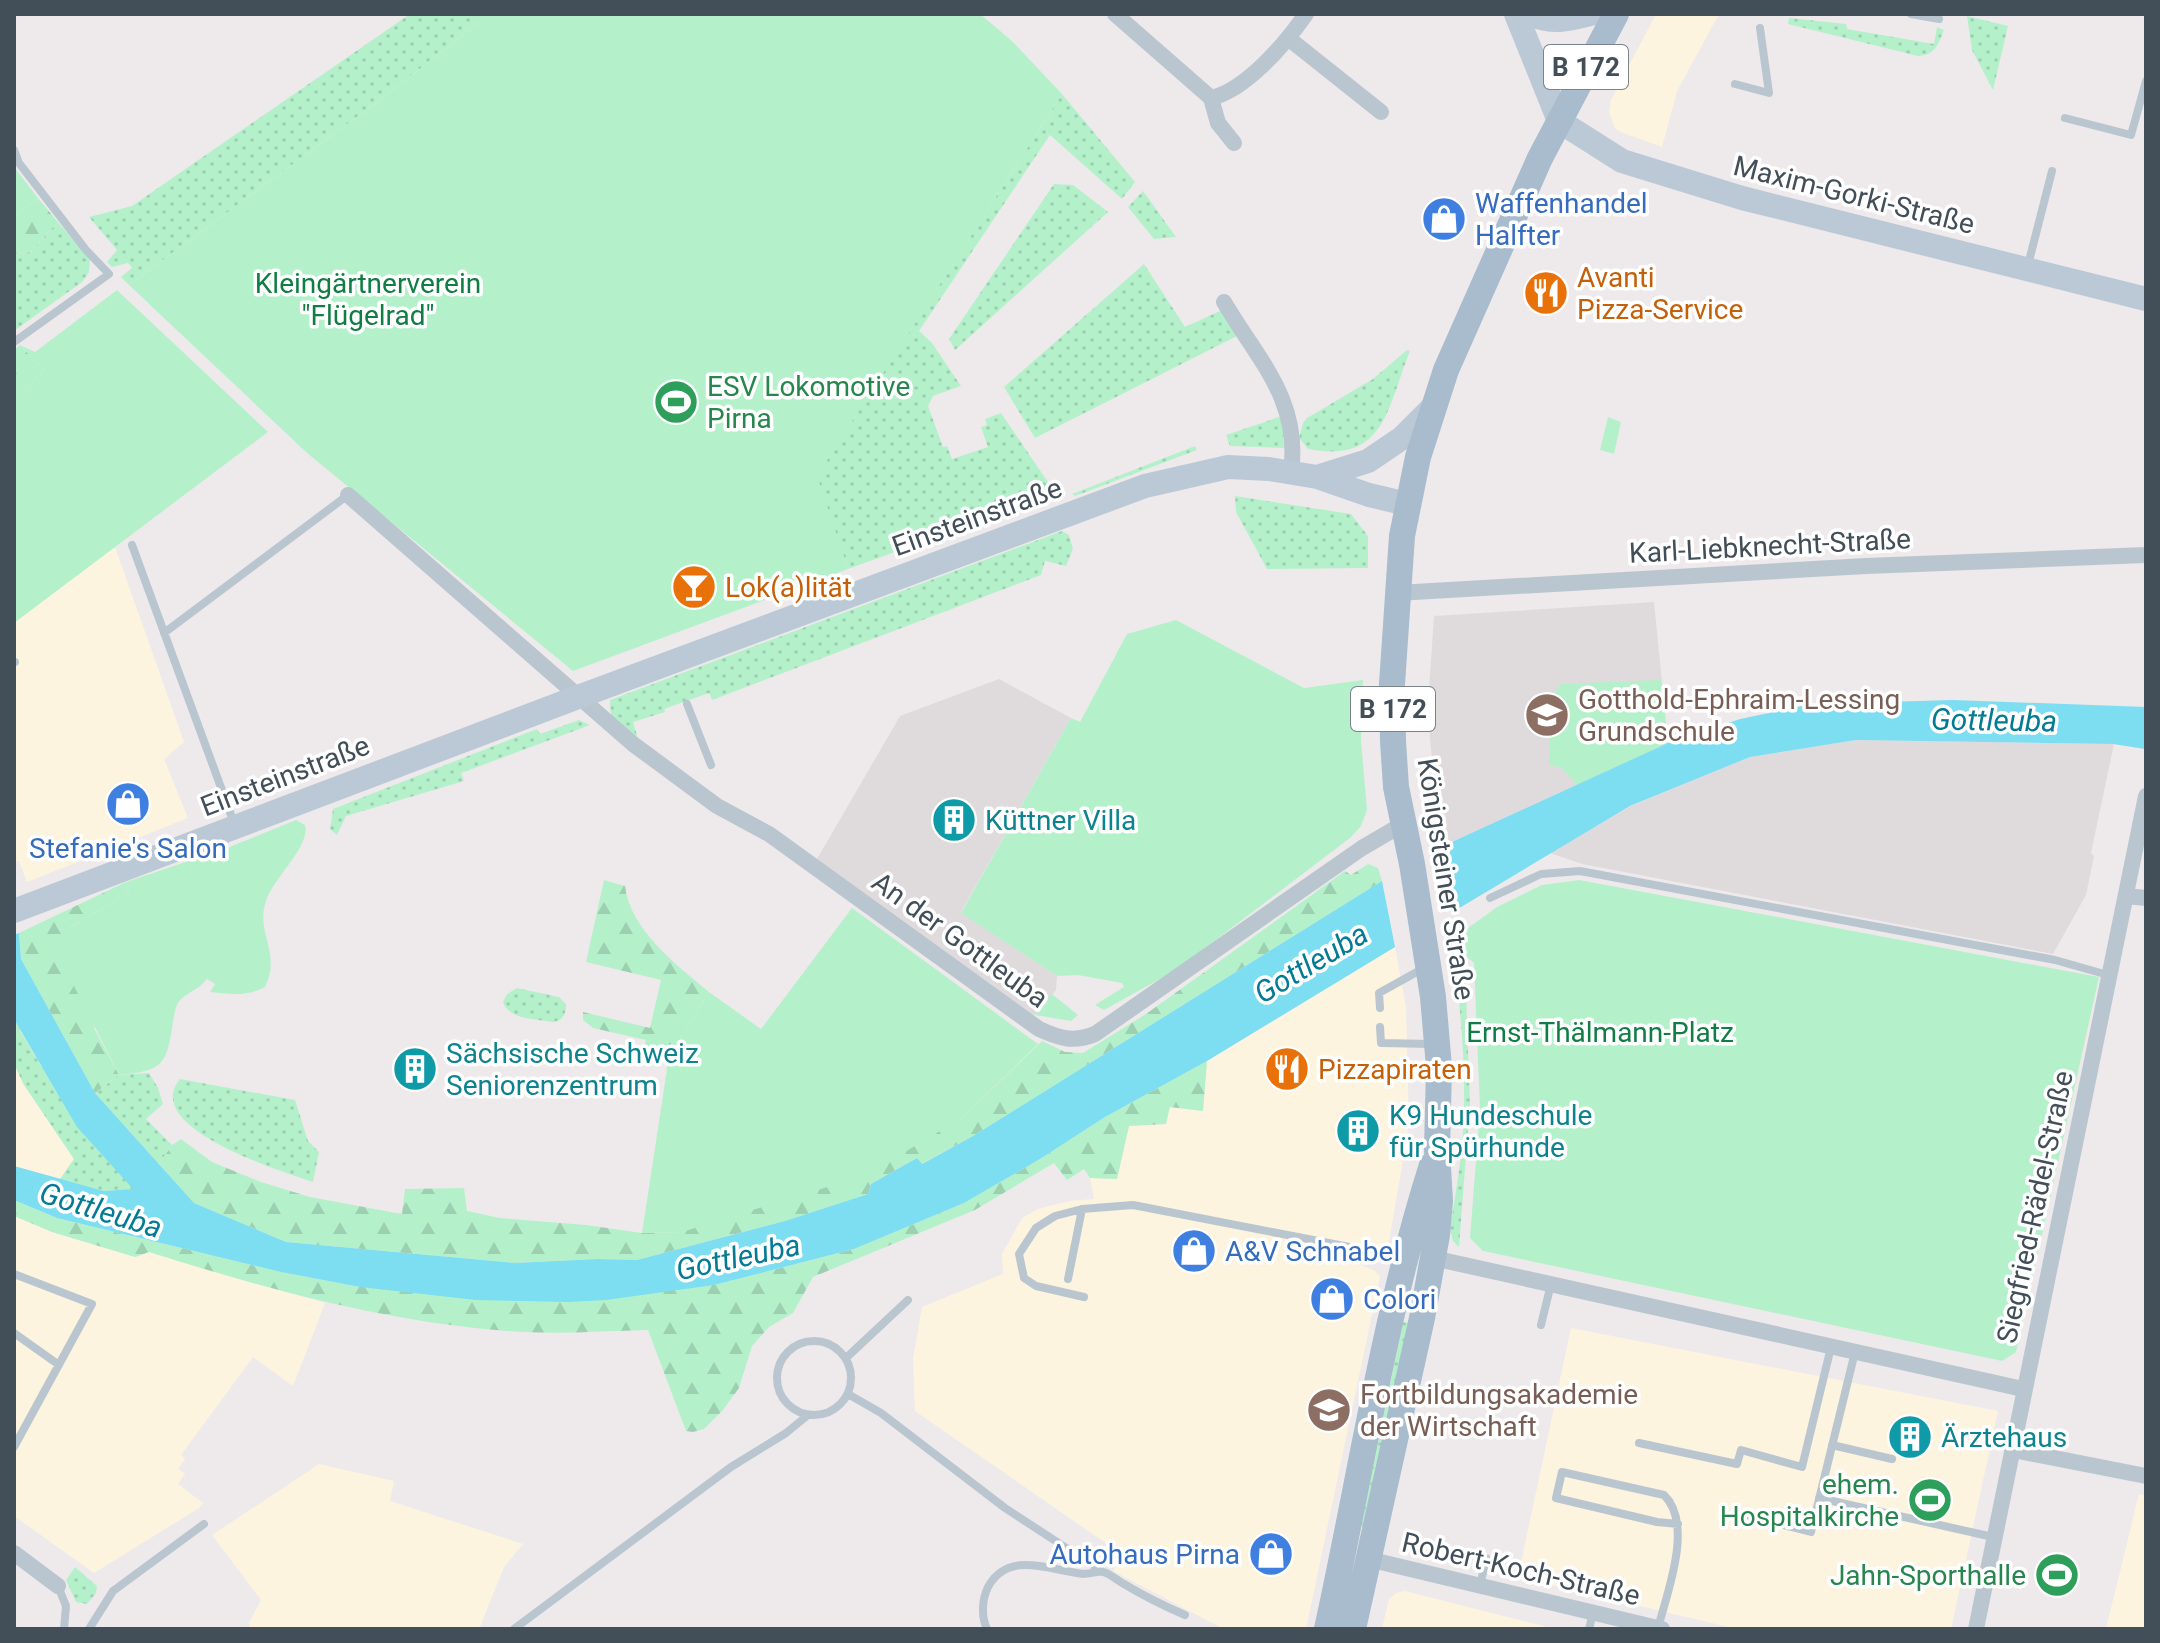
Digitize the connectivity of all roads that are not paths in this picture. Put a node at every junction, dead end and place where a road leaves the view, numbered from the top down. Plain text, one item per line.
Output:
1 (1115, 14) edge
2 (1306, 14) edge
3 (1516, 14) edge
4 (1530, 14) edge
5 (1591, 14) edge
6 (1616, 14) edge
7 (1911, 14) edge
8 (1939, 19) dead end
9 (1760, 28) dead end
10 (1288, 38) junction
11 (2146, 81) edge
12 (1735, 84) dead end
13 (1211, 98) junction
14 (1381, 112) dead end
15 (2065, 118) dead end
16 (1559, 121) junction
17 (1234, 143) dead end
18 (14, 150) edge
19 (2052, 171) dead end
20 (2026, 270) junction
21 (2146, 299) edge
22 (1224, 302) dead end
23 (14, 342) edge
24 (1432, 408) junction
25 (1291, 472) junction
26 (1317, 477) junction
27 (348, 495) joint
28 (1407, 504) junction
29 (132, 545) dead end
30 (2146, 555) edge
31 (1397, 593) junction
32 (164, 633) junction
33 (578, 697) junction
34 (687, 704) dead end
35 (711, 765) dead end
36 (2146, 796) edge
37 (1403, 824) junction
38 (2143, 826) edge
39 (236, 827) junction
40 (2126, 896) junction
41 (1490, 898) dead end
42 (2146, 898) edge
43 (14, 911) edge
44 (1428, 966) junction
45 (2108, 975) junction
46 (1380, 1008) dead end
47 (1380, 1027) dead end
48 (1437, 1045) junction
49 (1437, 1150) junction
50 (1082, 1209) junction
51 (1406, 1258) junction
52 (1433, 1258) junction
53 (14, 1274) edge
54 (1068, 1279) dead end
55 (1551, 1284) junction
56 (1084, 1297) dead end
57 (908, 1300) dead end
58 (1541, 1325) dead end
59 (14, 1333) edge
60 (1831, 1346) junction
61 (1855, 1351) junction
62 (846, 1358) junction
63 (59, 1365) junction
64 (2023, 1389) junction
65 (848, 1394) junction
66 (808, 1415) junction
67 (1639, 1443) dead end
68 (1832, 1445) junction
69 (14, 1447) edge
70 (2013, 1450) junction
71 (1892, 1459) dead end
72 (2146, 1476) edge
73 (1819, 1498) junction
74 (1745, 1515) dead end
75 (204, 1524) dead end
76 (1678, 1524) junction
77 (1993, 1537) junction
78 (14, 1553) edge
79 (1356, 1556) junction
80 (1486, 1558) dead end
81 (1103, 1572) junction
82 (58, 1586) joint
83 (1479, 1586) junction
84 (1185, 1615) dead end
85 (1591, 1621) edge
86 (1660, 1628) edge
87 (64, 1629) edge
88 (89, 1629) edge
89 (514, 1629) edge
90 (987, 1629) edge
91 (1327, 1629) edge
92 (1353, 1629) edge
93 (1976, 1629) edge

1 - 13 street
2 - 10 street
3 - 16 main road
4 - 5 main road
6 - 16 main road, B 172
7 - 8 lane
9 - 12 lane
10 - 13 street
10 - 14 street
11 - 15 lane
13 - 17 street
16 - 20 main road, Maxim-Gorki-Straße
16 - 24 main road, Königsteiner Straße / B 172
18 - 23 lane
19 - 20 lane
20 - 21 main road, Maxim-Gorki-Straße
22 - 25 street
24 - 26 main road
24 - 28 main road, Königsteiner Straße / B 172
25 - 26 main road, Einsteinstraße
25 - 33 main road, Einsteinstraße
26 - 28 main road, Einsteinstraße
27 - 32 lane
27 - 33 street
28 - 31 main road, Königsteiner Straße / B 172
29 - 32 lane
30 - 31 street, Karl-Liebknecht-Straße
31 - 37 main road, Königsteiner Straße / B 172
32 - 39 lane
33 - 37 street, An der Gottleuba
33 - 39 main road, Einsteinstraße
34 - 35 lane
36 - 38 street, Siegfried-Rädel-Straße
37 - 44 main road, Königsteiner Straße / B 172
38 - 40 street, Siegfried-Rädel-Straße
39 - 43 main road, Einsteinstraße
40 - 42 street
40 - 45 street, Siegfried-Rädel-Straße
41 - 45 lane
44 - 46 lane
44 - 48 main road, Königsteiner Straße / B 172
45 - 64 street, Siegfried-Rädel-Straße
47 - 48 lane
48 - 49 main road, Königsteiner Straße / B 172
49 - 51 main road, Königsteiner Straße / B 172
49 - 52 main road, Königsteiner Straße / B 172
50 - 51 lane
50 - 54 lane
50 - 56 lane
51 - 79 main road, Königsteiner Straße / B 172
52 - 55 street
52 - 79 main road, Königsteiner Straße / B 172
53 - 63 lane
55 - 58 lane
55 - 60 street
57 - 62 lane
59 - 63 lane
60 - 61 street
60 - 67 lane
61 - 64 street
61 - 68 lane
62 - 65 lane
62 - 66 lane
63 - 69 lane
64 - 70 street, Siegfried-Rädel-Straße
65 - 66 lane
65 - 81 lane
66 - 89 lane
68 - 71 lane
68 - 73 lane
70 - 72 street
70 - 77 street, Siegfried-Rädel-Straße
73 - 74 lane
73 - 77 lane
75 - 88 lane
76 - 76 lane
76 - 86 lane
77 - 93 street, Siegfried-Rädel-Straße
78 - 82 street
79 - 83 street, Robert-Koch-Straße
79 - 91 main road, Königsteiner Straße / B 172
79 - 92 main road, Königsteiner Straße / B 172
80 - 83 lane
81 - 84 lane
81 - 90 lane
82 - 87 lane
83 - 85 street, Robert-Koch-Straße
85 - 86 street, Robert-Koch-Straße

